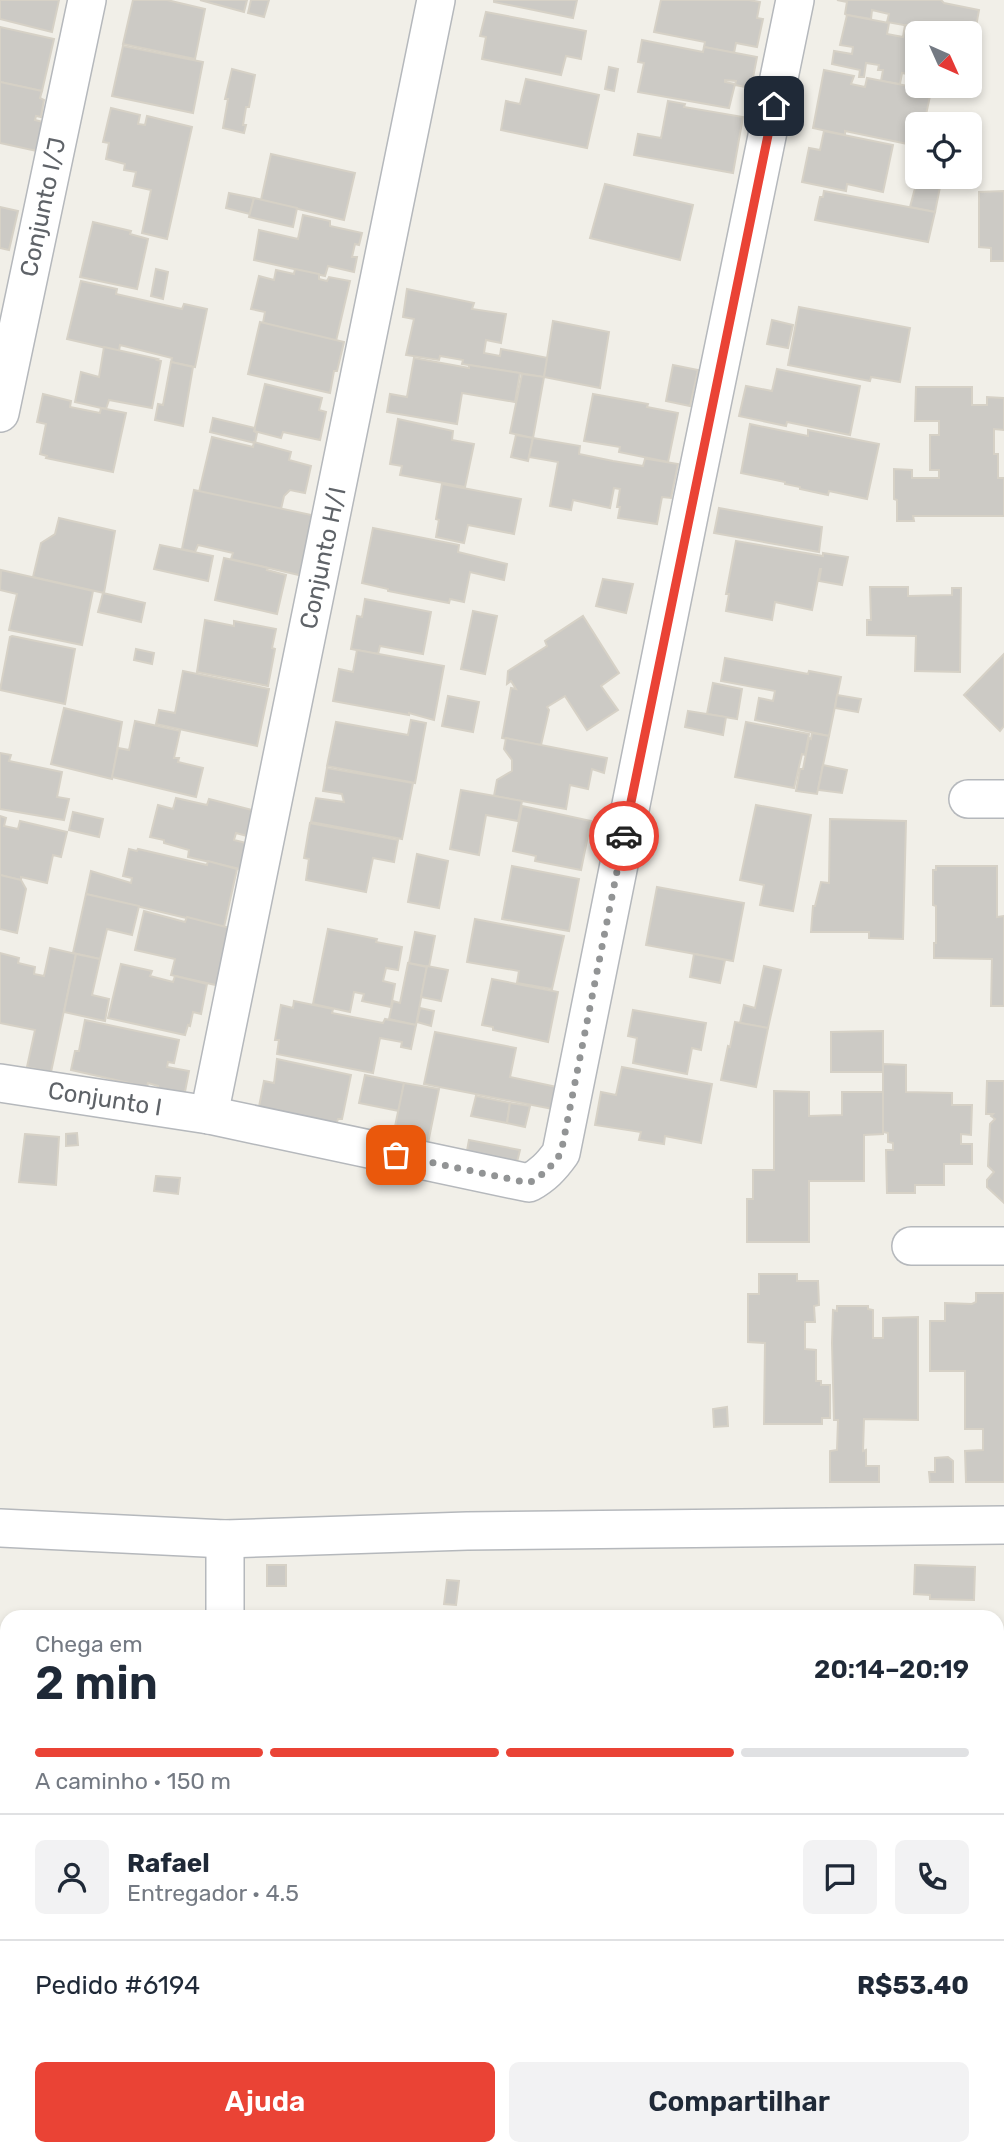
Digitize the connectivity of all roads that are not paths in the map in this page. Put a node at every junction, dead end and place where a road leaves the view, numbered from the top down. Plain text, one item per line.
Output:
1 (88, 0) edge
2 (436, 0) edge
3 (796, 0) edge
4 (0, 413) edge
5 (968, 799) dead end
6 (1004, 799) edge
7 (0, 1083) edge
8 (209, 1115) junction
9 (911, 1246) dead end
10 (1004, 1246) edge
11 (1004, 1525) edge
12 (0, 1528) edge
13 (225, 1539) junction
14 (225, 1610) edge

1 - 4 street, Conjunto I/J
2 - 8 street, Conjunto H/I
3 - 8 street, Conjunto I
5 - 6 street
7 - 8 street, Conjunto I
9 - 10 street
11 - 13 street
12 - 13 street
13 - 14 street

